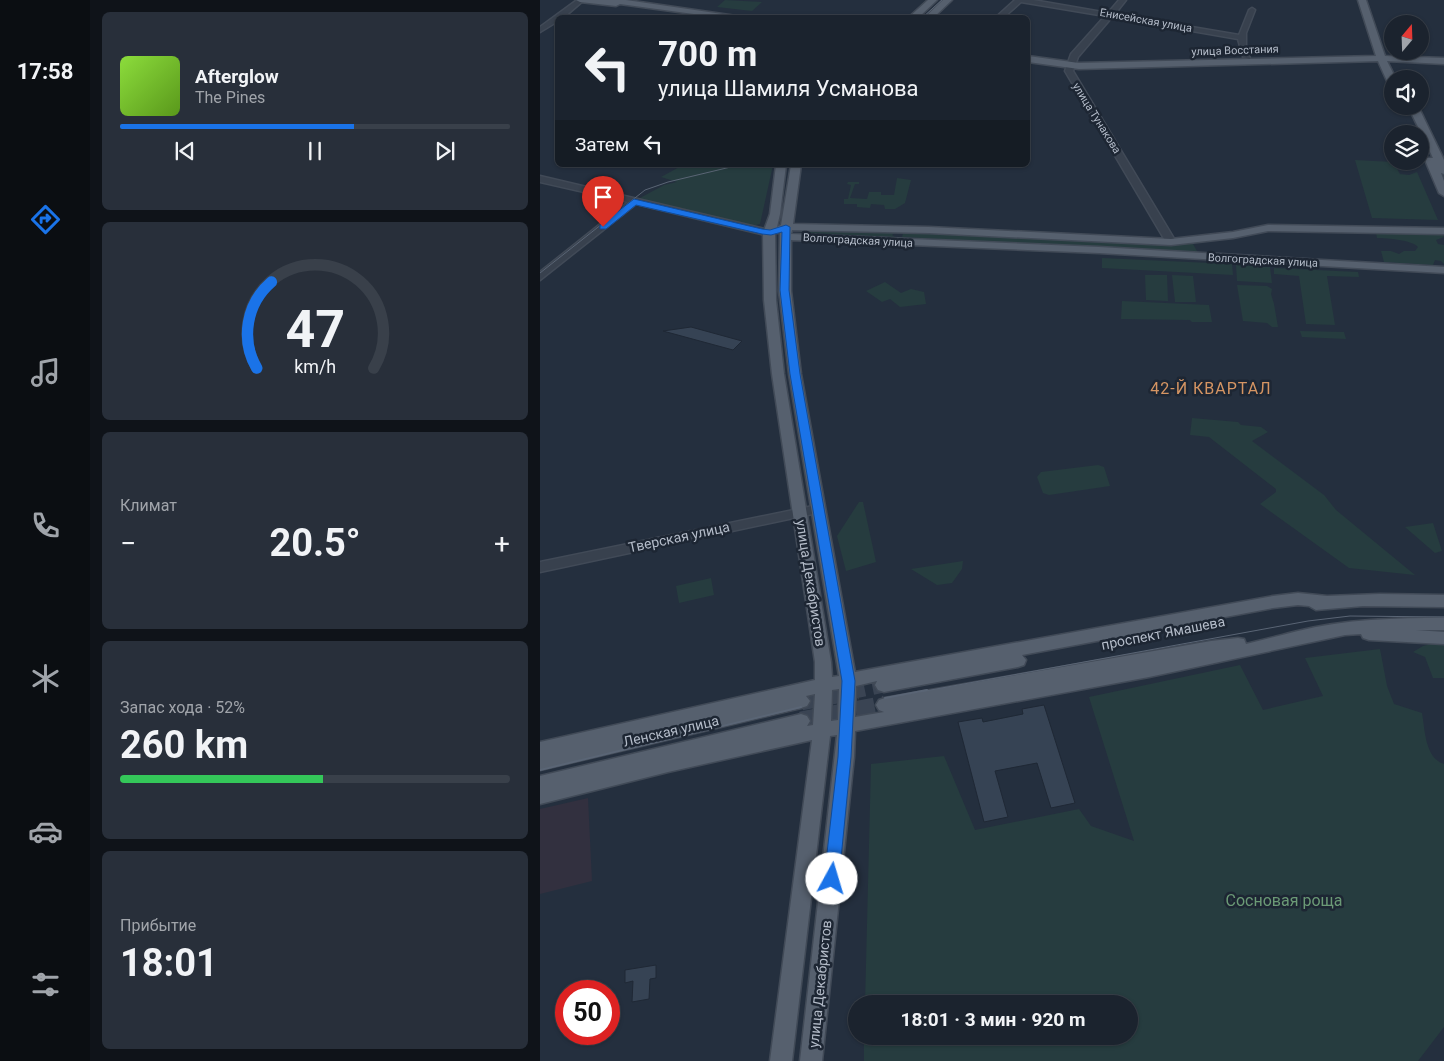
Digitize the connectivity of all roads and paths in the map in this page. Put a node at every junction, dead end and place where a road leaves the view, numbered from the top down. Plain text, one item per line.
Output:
1 (581, 0) edge
2 (607, 0) edge
3 (933, 0) edge
4 (948, 0) edge
5 (1020, 0) edge
6 (1123, 0) edge
7 (1362, 0) edge
8 (1369, 0) edge
9 (1252, 10) dead end
10 (1110, 14) junction
11 (562, 15) edge
12 (696, 15) edge
13 (723, 15) edge
14 (916, 15) edge
15 (931, 15) edge
16 (1002, 15) edge
17 (555, 20) edge
18 (540, 30) edge
19 (1241, 37) junction
20 (1384, 52) edge
21 (1384, 54) edge
22 (1030, 55) edge
23 (1384, 56) edge
24 (1384, 56) edge
25 (1246, 57) junction
26 (1429, 58) edge
27 (1443, 58) edge
28 (1030, 59) edge
29 (1071, 63) junction
30 (1417, 115) edge
31 (1429, 159) edge
32 (781, 167) edge
33 (796, 167) edge
34 (1444, 171) edge
35 (540, 179) edge
36 (1444, 193) edge
37 (629, 201) junction
38 (906, 230) junction
39 (1444, 231) edge
40 (785, 232) junction
41 (769, 233) junction
42 (900, 242) junction
43 (1171, 242) junction
44 (540, 266) edge
45 (1444, 270) edge
46 (540, 277) edge
47 (818, 509) junction
48 (800, 513) junction
49 (540, 567) edge
50 (1444, 592) edge
51 (1444, 601) edge
52 (1331, 602) junction
53 (1444, 624) edge
54 (1345, 629) junction
55 (1308, 636) junction
56 (1444, 638) edge
57 (848, 681) junction
58 (884, 685) tunnel mouth
59 (824, 686) junction
60 (801, 701) tunnel mouth
61 (885, 706) tunnel mouth
62 (801, 721) tunnel mouth
63 (847, 726) junction
64 (822, 732) junction
65 (540, 750) edge
66 (540, 762) edge
67 (540, 784) edge
68 (540, 796) edge
69 (781, 1061) edge
70 (811, 1061) edge

1 - 11 street
1 - 12 main road
2 - 13 main road
3 - 14 main road
4 - 15 main road
5 - 10 street, Енисейская улица
5 - 16 street
6 - 10 street
7 - 21 main road
8 - 20 main road
9 - 19 street
10 - 19 street, Енисейская улица
10 - 29 street
17 - 18 street
19 - 25 street
22 - 29 main road, улица Восстания
23 - 25 main road, улица Восстания
24 - 29 main road, улица Восстания
25 - 29 main road, улица Восстания
26 - 27 main road, улица Восстания
28 - 29 main road, улица Восстания
29 - 43 street, улица Тунакова
30 - 34 main road
31 - 36 main road
32 - 41 main road, улица Декабристов
33 - 40 main road, улица Декабристов
35 - 37 street
37 - 41 street
37 - 44 street
37 - 46 street
38 - 40 main road, Волгоградская улица
38 - 42 main road
38 - 43 main road, Волгоградская улица
39 - 43 main road, Волгоградская улица
40 - 41 main road, Волгоградская улица
40 - 42 main road, Волгоградская улица
40 - 47 main road, улица Декабристов
41 - 48 main road, улица Декабристов
42 - 45 main road, Волгоградская улица
47 - 48 street, Тверская улица
47 - 57 main road, улица Декабристов
48 - 49 street, Тверская улица
48 - 59 main road, улица Декабристов
50 - 52 main road
51 - 52 main road, проспект Ямашева
52 - 57 main road
52 - 58 main road, проспект Ямашева
53 - 54 main road, проспект Ямашева
54 - 55 main road, проспект Ямашева
54 - 56 main road
55 - 61 main road, проспект Ямашева
55 - 63 main road
57 - 59 main road
57 - 63 main road, улица Декабристов
59 - 64 main road, улица Декабристов
59 - 65 main road
60 - 66 main road, Ленская улица
62 - 67 main road, Ленская улица
63 - 64 main road
63 - 70 main road, улица Декабристов
64 - 68 main road
64 - 69 main road, улица Декабристов

